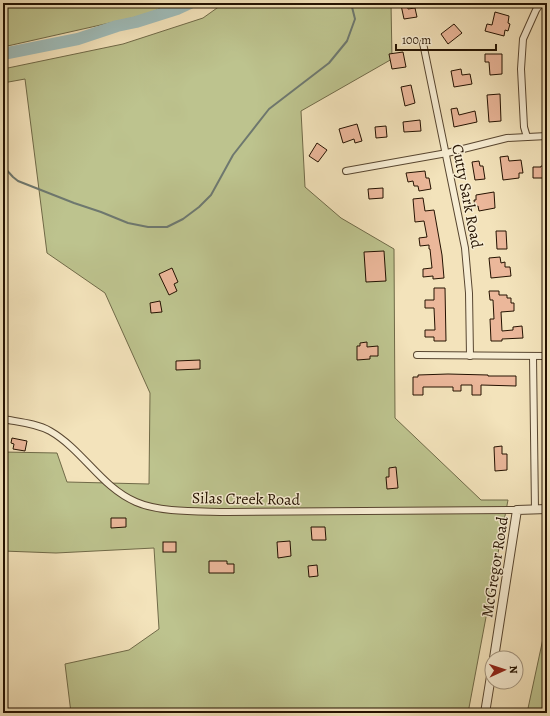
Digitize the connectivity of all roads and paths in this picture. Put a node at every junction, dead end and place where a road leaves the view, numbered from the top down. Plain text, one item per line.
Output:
1 (542, 3) edge
2 (423, 43) dead end
3 (547, 136) edge
4 (527, 137) junction
5 (447, 153) junction
6 (346, 171) dead end
7 (417, 355) dead end
8 (470, 356) junction
9 (533, 356) junction
10 (547, 356) edge
11 (3, 419) edge
12 (547, 509) edge
13 (517, 510) junction
14 (535, 510) junction
15 (495, 650) edge
16 (489, 690) edge
17 (485, 713) edge

1 - 4 street
2 - 5 street, Cutty Sark Road
3 - 4 street
4 - 5 street
5 - 6 street
5 - 8 street, Cutty Sark Road
7 - 8 street
8 - 9 street
9 - 10 street
9 - 14 street
11 - 13 street, Silas Creek Road
12 - 14 street, McGregor Road
13 - 14 street, McGregor Road
13 - 15 street, McGregor Road
16 - 17 street

